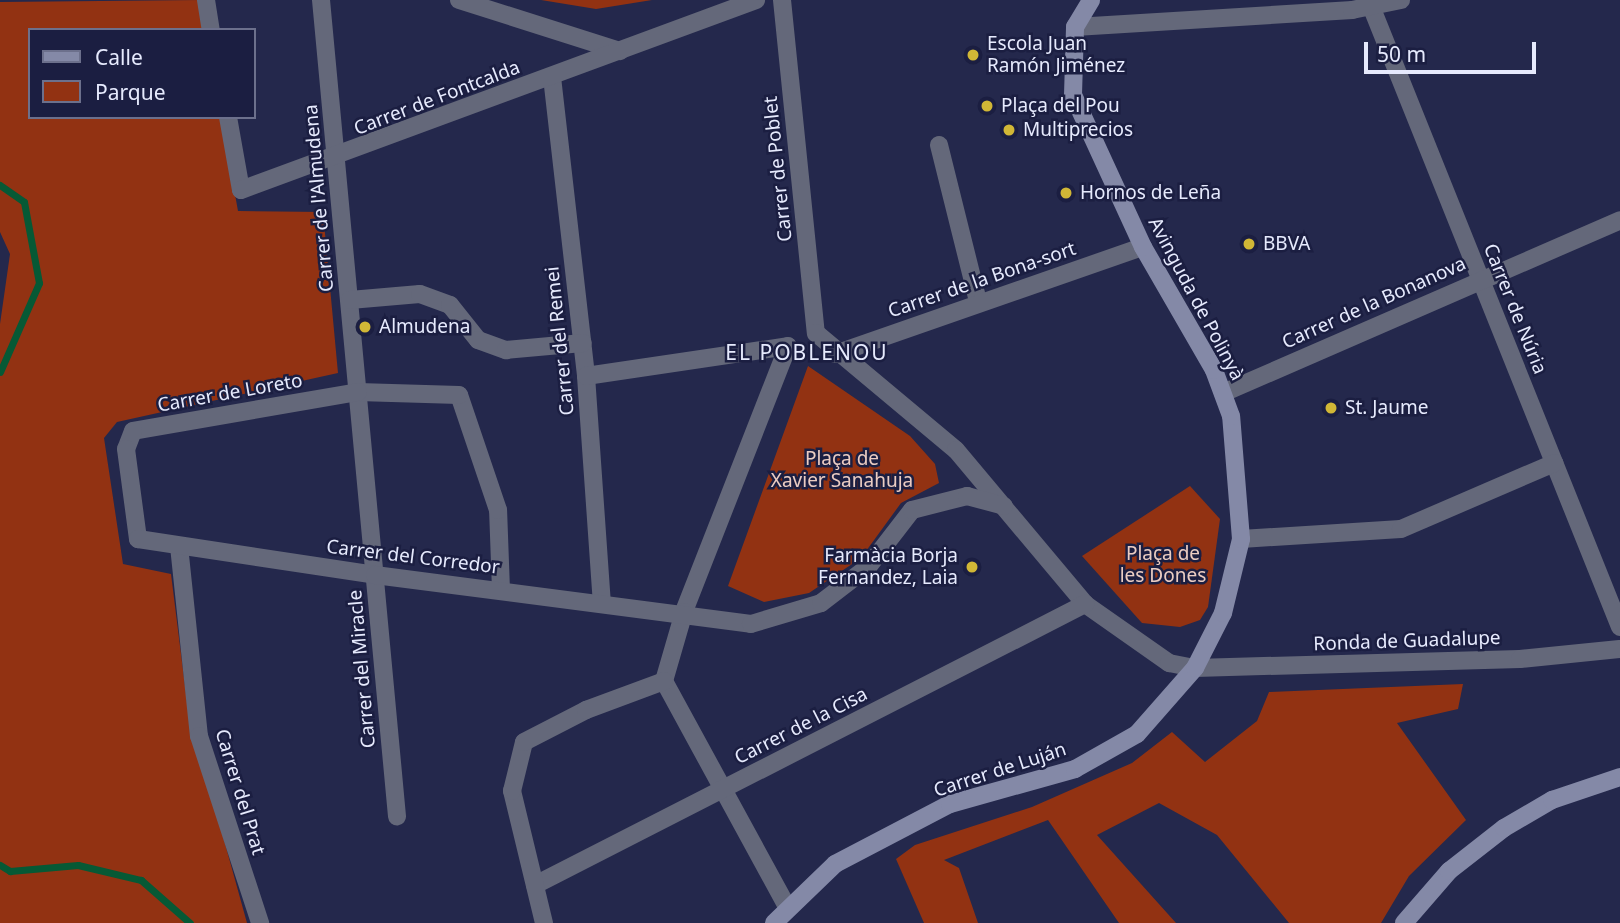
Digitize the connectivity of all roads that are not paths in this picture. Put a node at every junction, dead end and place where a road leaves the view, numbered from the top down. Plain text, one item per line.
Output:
1 (206, 0) edge
2 (321, 0) edge
3 (459, 0) edge
4 (755, 0) edge
5 (782, 0) edge
6 (1091, 0) edge
7 (1401, 0) edge
8 (1371, 6) junction
9 (1075, 27) junction
10 (211, 28) edge
11 (620, 51) junction
12 (552, 77) junction
13 (228, 119) edge
14 (939, 145) dead end
15 (337, 158) junction
16 (1620, 220) edge
17 (1143, 247) junction
18 (1480, 279) junction
19 (350, 300) junction
20 (978, 302) junction
21 (583, 343) junction
22 (835, 354) junction
23 (586, 376) junction
24 (358, 392) junction
25 (1223, 393) junction
26 (1554, 463) junction
27 (1004, 506) junction
28 (1241, 538) junction
29 (138, 539) joint
30 (179, 545) junction
31 (375, 575) junction
32 (501, 590) junction
33 (602, 602) junction
34 (1085, 604) junction
35 (684, 612) junction
36 (1620, 627) edge
37 (1620, 649) edge
38 (1195, 668) junction
39 (664, 681) junction
40 (1620, 776) edge
41 (723, 790) junction
42 (397, 816) dead end
43 (535, 885) junction
44 (787, 906) junction
45 (260, 923) edge
46 (544, 923) edge
47 (774, 923) edge
48 (1404, 923) edge

1 - 10 street
2 - 15 street, Carrer de l'Almudena
3 - 11 street
4 - 11 street, Carrer de Fontcalda
5 - 22 street, Carrer de Poblet
6 - 9 street
7 - 8 street
8 - 9 street
8 - 18 street, Carrer de Núria
9 - 17 street, Avinguda de Polinyà
11 - 12 street, Carrer de Fontcalda
12 - 15 street, Carrer de Fontcalda
12 - 21 street, Carrer del Remei
13 - 15 street, Carrer de Fontcalda
14 - 20 street
15 - 19 street, Carrer de l'Almudena
16 - 18 street, Carrer de la Bonanova
17 - 20 street, Carrer de la Bona-sort
17 - 25 street, Avinguda de Polinyà
18 - 25 street, Carrer de la Bonanova
18 - 26 street, Carrer de Núria
19 - 21 street
19 - 24 street, Carrer de l'Almudena
20 - 22 street, Carrer de la Bona-sort
21 - 23 street, Carrer del Remei
22 - 27 street
23 - 33 street, Carrer del Remei
23 - 35 street
24 - 29 street, Carrer de Loreto
24 - 31 street, Carrer del Miracle
24 - 32 street, Carrer de Loreto
25 - 28 street, Avinguda de Polinyà
26 - 28 street
26 - 36 street, Carrer de Núria
27 - 34 street
27 - 35 street
28 - 38 street, Avinguda de Polinyà
29 - 30 street, Carrer del Corredor
30 - 31 street, Carrer del Corredor
30 - 45 street, Carrer del Prat
31 - 32 street, Carrer del Corredor
31 - 42 street, Carrer del Miracle
32 - 33 street, Carrer del Corredor
33 - 35 street, Carrer del Corredor
34 - 38 street
34 - 41 street, Carrer de la Cisa
35 - 39 street
37 - 38 street, Ronda de Guadalupe
38 - 44 street, Carrer de Luján
39 - 41 street
39 - 43 street
40 - 48 street
41 - 43 street, Carrer de la Cisa
41 - 44 street
43 - 46 street
44 - 47 street, Carrer de Luján

